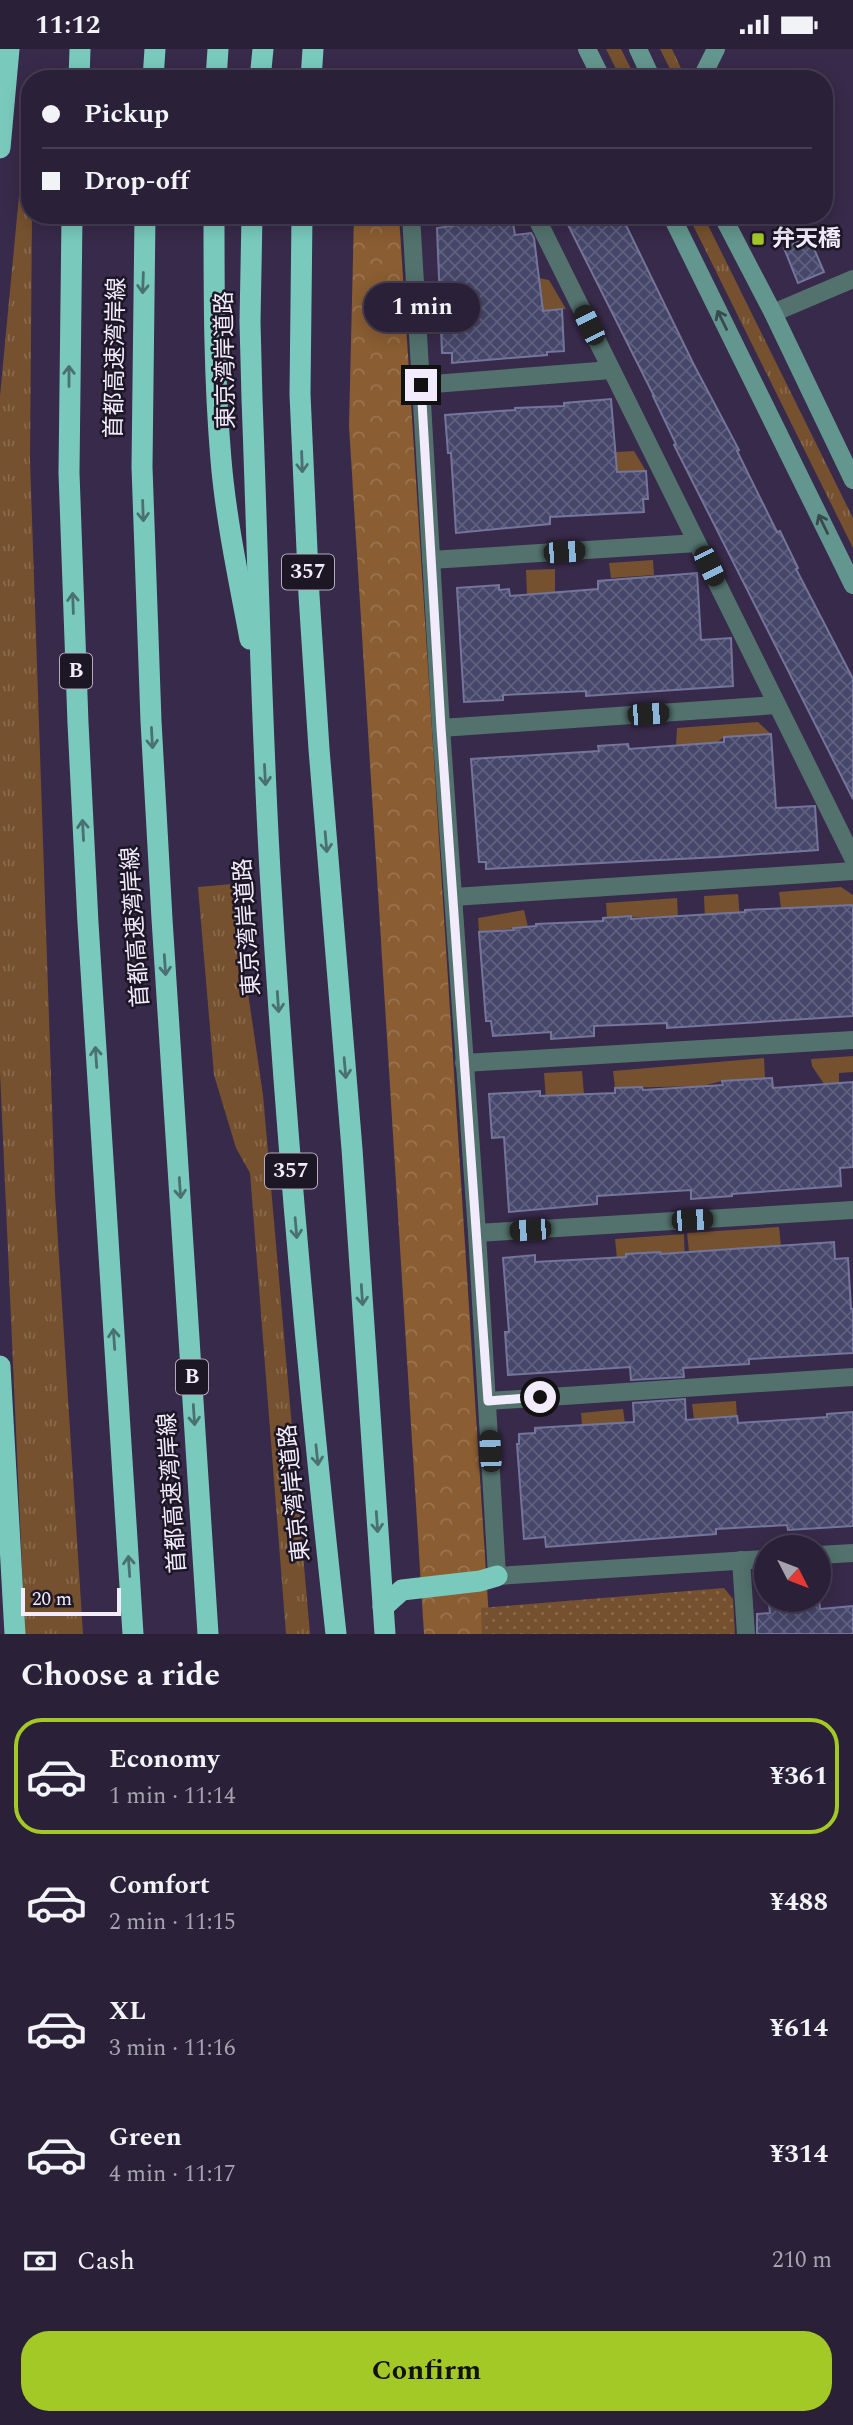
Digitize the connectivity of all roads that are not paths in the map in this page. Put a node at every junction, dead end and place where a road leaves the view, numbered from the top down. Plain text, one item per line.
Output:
1 (9, 49) edge
2 (80, 49) edge
3 (155, 49) edge
4 (218, 49) edge
5 (262, 49) edge
6 (313, 49) edge
7 (587, 49) edge
8 (638, 49) edge
9 (716, 49) edge
10 (79, 70) edge
11 (154, 70) edge
12 (217, 70) edge
13 (261, 70) edge
14 (312, 70) edge
15 (598, 70) edge
16 (648, 70) edge
17 (706, 70) edge
18 (0, 148) edge
19 (72, 224) edge
20 (145, 224) edge
21 (214, 224) edge
22 (252, 224) edge
23 (302, 224) edge
24 (412, 224) edge
25 (539, 224) edge
26 (675, 224) edge
27 (727, 224) edge
28 (853, 279) edge
29 (773, 313) junction
30 (611, 370) junction
31 (421, 385) junction
32 (853, 480) edge
33 (697, 543) junction
34 (431, 560) junction
35 (853, 585) edge
36 (777, 705) junction
37 (262, 706) junction
38 (441, 728) junction
39 (853, 858) edge
40 (853, 871) edge
41 (454, 897) junction
42 (853, 1039) edge
43 (464, 1063) junction
44 (853, 1210) edge
45 (477, 1233) junction
46 (0, 1366) edge
47 (853, 1377) edge
48 (488, 1401) junction
49 (853, 1553) edge
50 (831, 1554) edge
51 (754, 1559) edge
52 (740, 1560) junction
53 (497, 1576) junction
54 (383, 1607) junction
55 (15, 1634) edge
56 (133, 1634) edge
57 (208, 1634) edge
58 (336, 1634) edge
59 (385, 1634) edge
60 (746, 1634) edge

1 - 18 highway
2 - 10 highway
3 - 11 highway
4 - 12 highway
5 - 13 highway
6 - 14 highway
7 - 15 street
8 - 16 street
9 - 17 street
56 -> 19 highway, 首都高速湾岸線 / B
20 -> 57 highway, 首都高速湾岸線 / B
21 - 37 highway
22 - 37 highway, 東京湾岸道路 / 357
23 -> 54 highway, 357
24 - 31 street
25 - 30 street
35 -> 26 street
27 - 29 street
28 - 29 street
29 - 32 street
30 - 31 street
30 - 33 street
31 - 34 street
33 - 34 street
33 - 36 street
34 - 38 street
36 - 38 street
36 - 39 street
37 -> 58 highway, 東京湾岸道路 / 357
38 - 41 street
40 - 41 street
41 - 43 street
42 - 43 street
43 - 45 street
44 - 45 street
45 - 48 street
46 - 55 highway
47 - 48 street
48 - 53 street
49 - 50 street
51 - 52 street
52 - 53 street
52 - 60 street
53 - 54 highway
54 - 59 highway, 357

